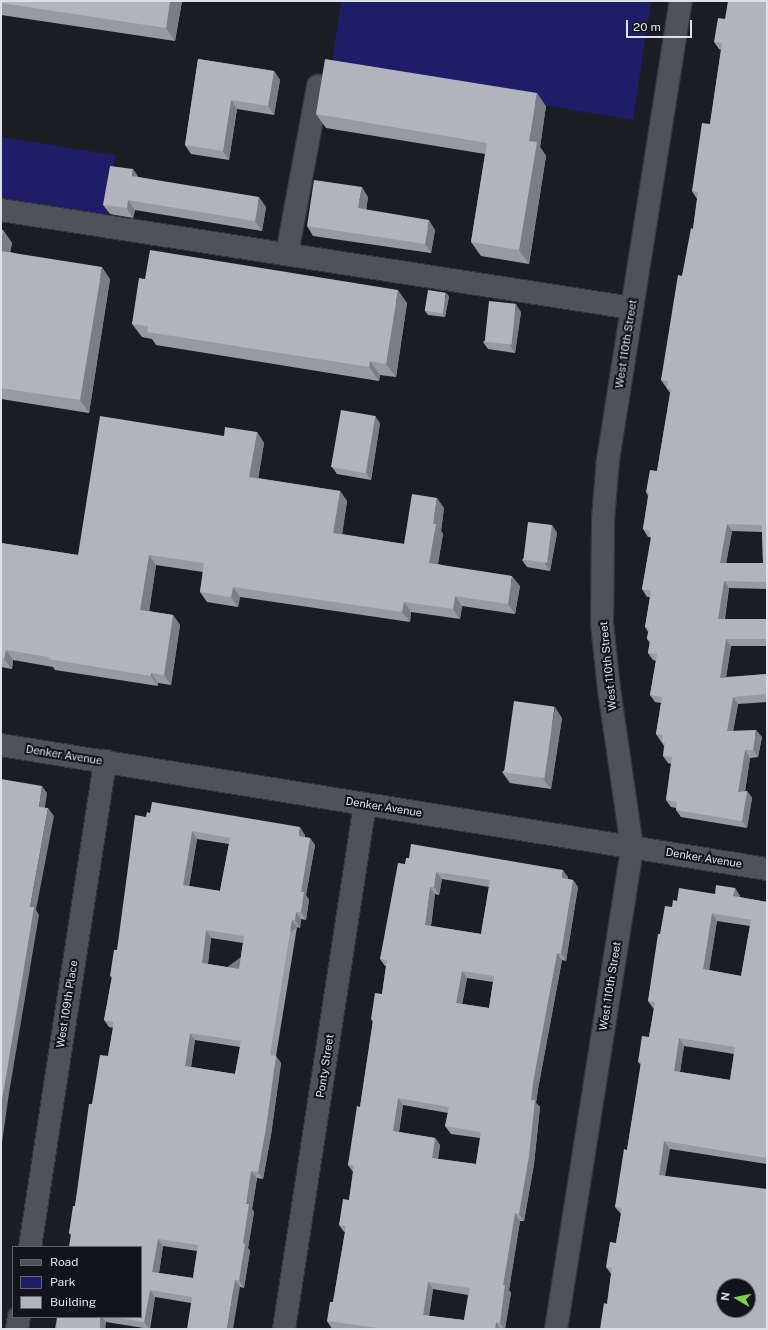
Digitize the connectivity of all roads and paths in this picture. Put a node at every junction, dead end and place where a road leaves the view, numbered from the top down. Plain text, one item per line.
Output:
1 (681, 1) edge
2 (318, 86) dead end
3 (1, 210) edge
4 (287, 254) junction
5 (632, 308) junction
6 (1, 745) edge
7 (105, 762) junction
8 (365, 804) junction
9 (632, 847) junction
10 (767, 869) edge
11 (30, 1246) edge
12 (19, 1318) edge
13 (17, 1329) edge
14 (284, 1329) edge
15 (556, 1329) edge

1 - 5 street, West 110th Street
2 - 4 street
3 - 4 street
4 - 5 street
5 - 9 street, West 110th Street
6 - 7 street, Denker Avenue
7 - 8 street, Denker Avenue
7 - 11 street, West 109th Place
8 - 9 street, Denker Avenue
8 - 14 street, Ponty Street
9 - 10 street, Denker Avenue
9 - 15 street, West 110th Street
12 - 13 street

